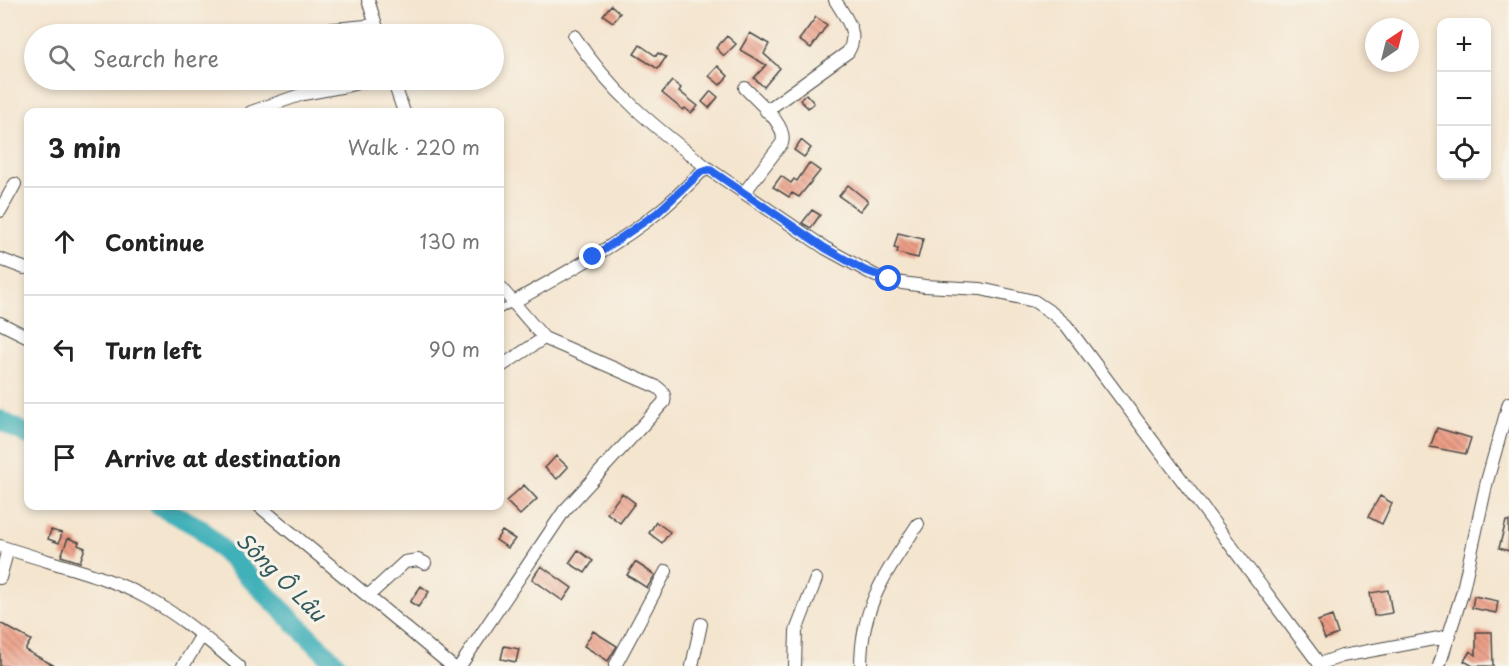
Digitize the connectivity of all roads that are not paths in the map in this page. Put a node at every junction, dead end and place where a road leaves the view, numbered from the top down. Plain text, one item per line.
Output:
1 (368, 0) edge
2 (840, 2) edge
3 (375, 24) edge
4 (574, 36) dead end
5 (745, 88) dead end
6 (324, 90) edge
7 (396, 90) edge
8 (263, 108) edge
9 (403, 108) edge
10 (766, 111) junction
11 (709, 169) junction
12 (15, 184) dead end
13 (744, 193) junction
14 (0, 212) edge
15 (0, 259) edge
16 (24, 268) dead end
17 (504, 292) edge
18 (512, 303) junction
19 (504, 308) edge
20 (0, 323) edge
21 (24, 335) edge
22 (544, 338) junction
23 (504, 364) edge
24 (1509, 403) edge
25 (264, 510) edge
26 (918, 524) dead end
27 (4, 548) edge
28 (425, 563) dead end
29 (666, 571) dead end
30 (0, 578) edge
31 (816, 579) dead end
32 (368, 596) junction
33 (701, 624) dead end
34 (202, 635) junction
35 (1450, 636) junction
36 (1320, 665) edge
37 (183, 666) edge
38 (239, 666) edge
39 (452, 666) edge
40 (460, 666) edge
41 (615, 666) edge
42 (692, 666) edge
43 (795, 666) edge
44 (861, 666) edge
45 (1438, 666) edge

1 - 3 street
2 - 10 street
4 - 11 street
5 - 10 street
6 - 8 street
7 - 9 street
10 - 13 street
11 - 13 street
11 - 18 street
12 - 14 street
13 - 36 street
15 - 16 street
17 - 18 street
18 - 19 lane
18 - 22 street
20 - 21 street
22 - 23 street
22 - 40 street
24 - 35 street
25 - 32 street
26 - 44 street
27 - 30 street
27 - 34 street
28 - 32 street
29 - 41 street
31 - 43 street
32 - 39 street
33 - 42 street
34 - 37 street
34 - 38 street
35 - 36 street
35 - 45 street

